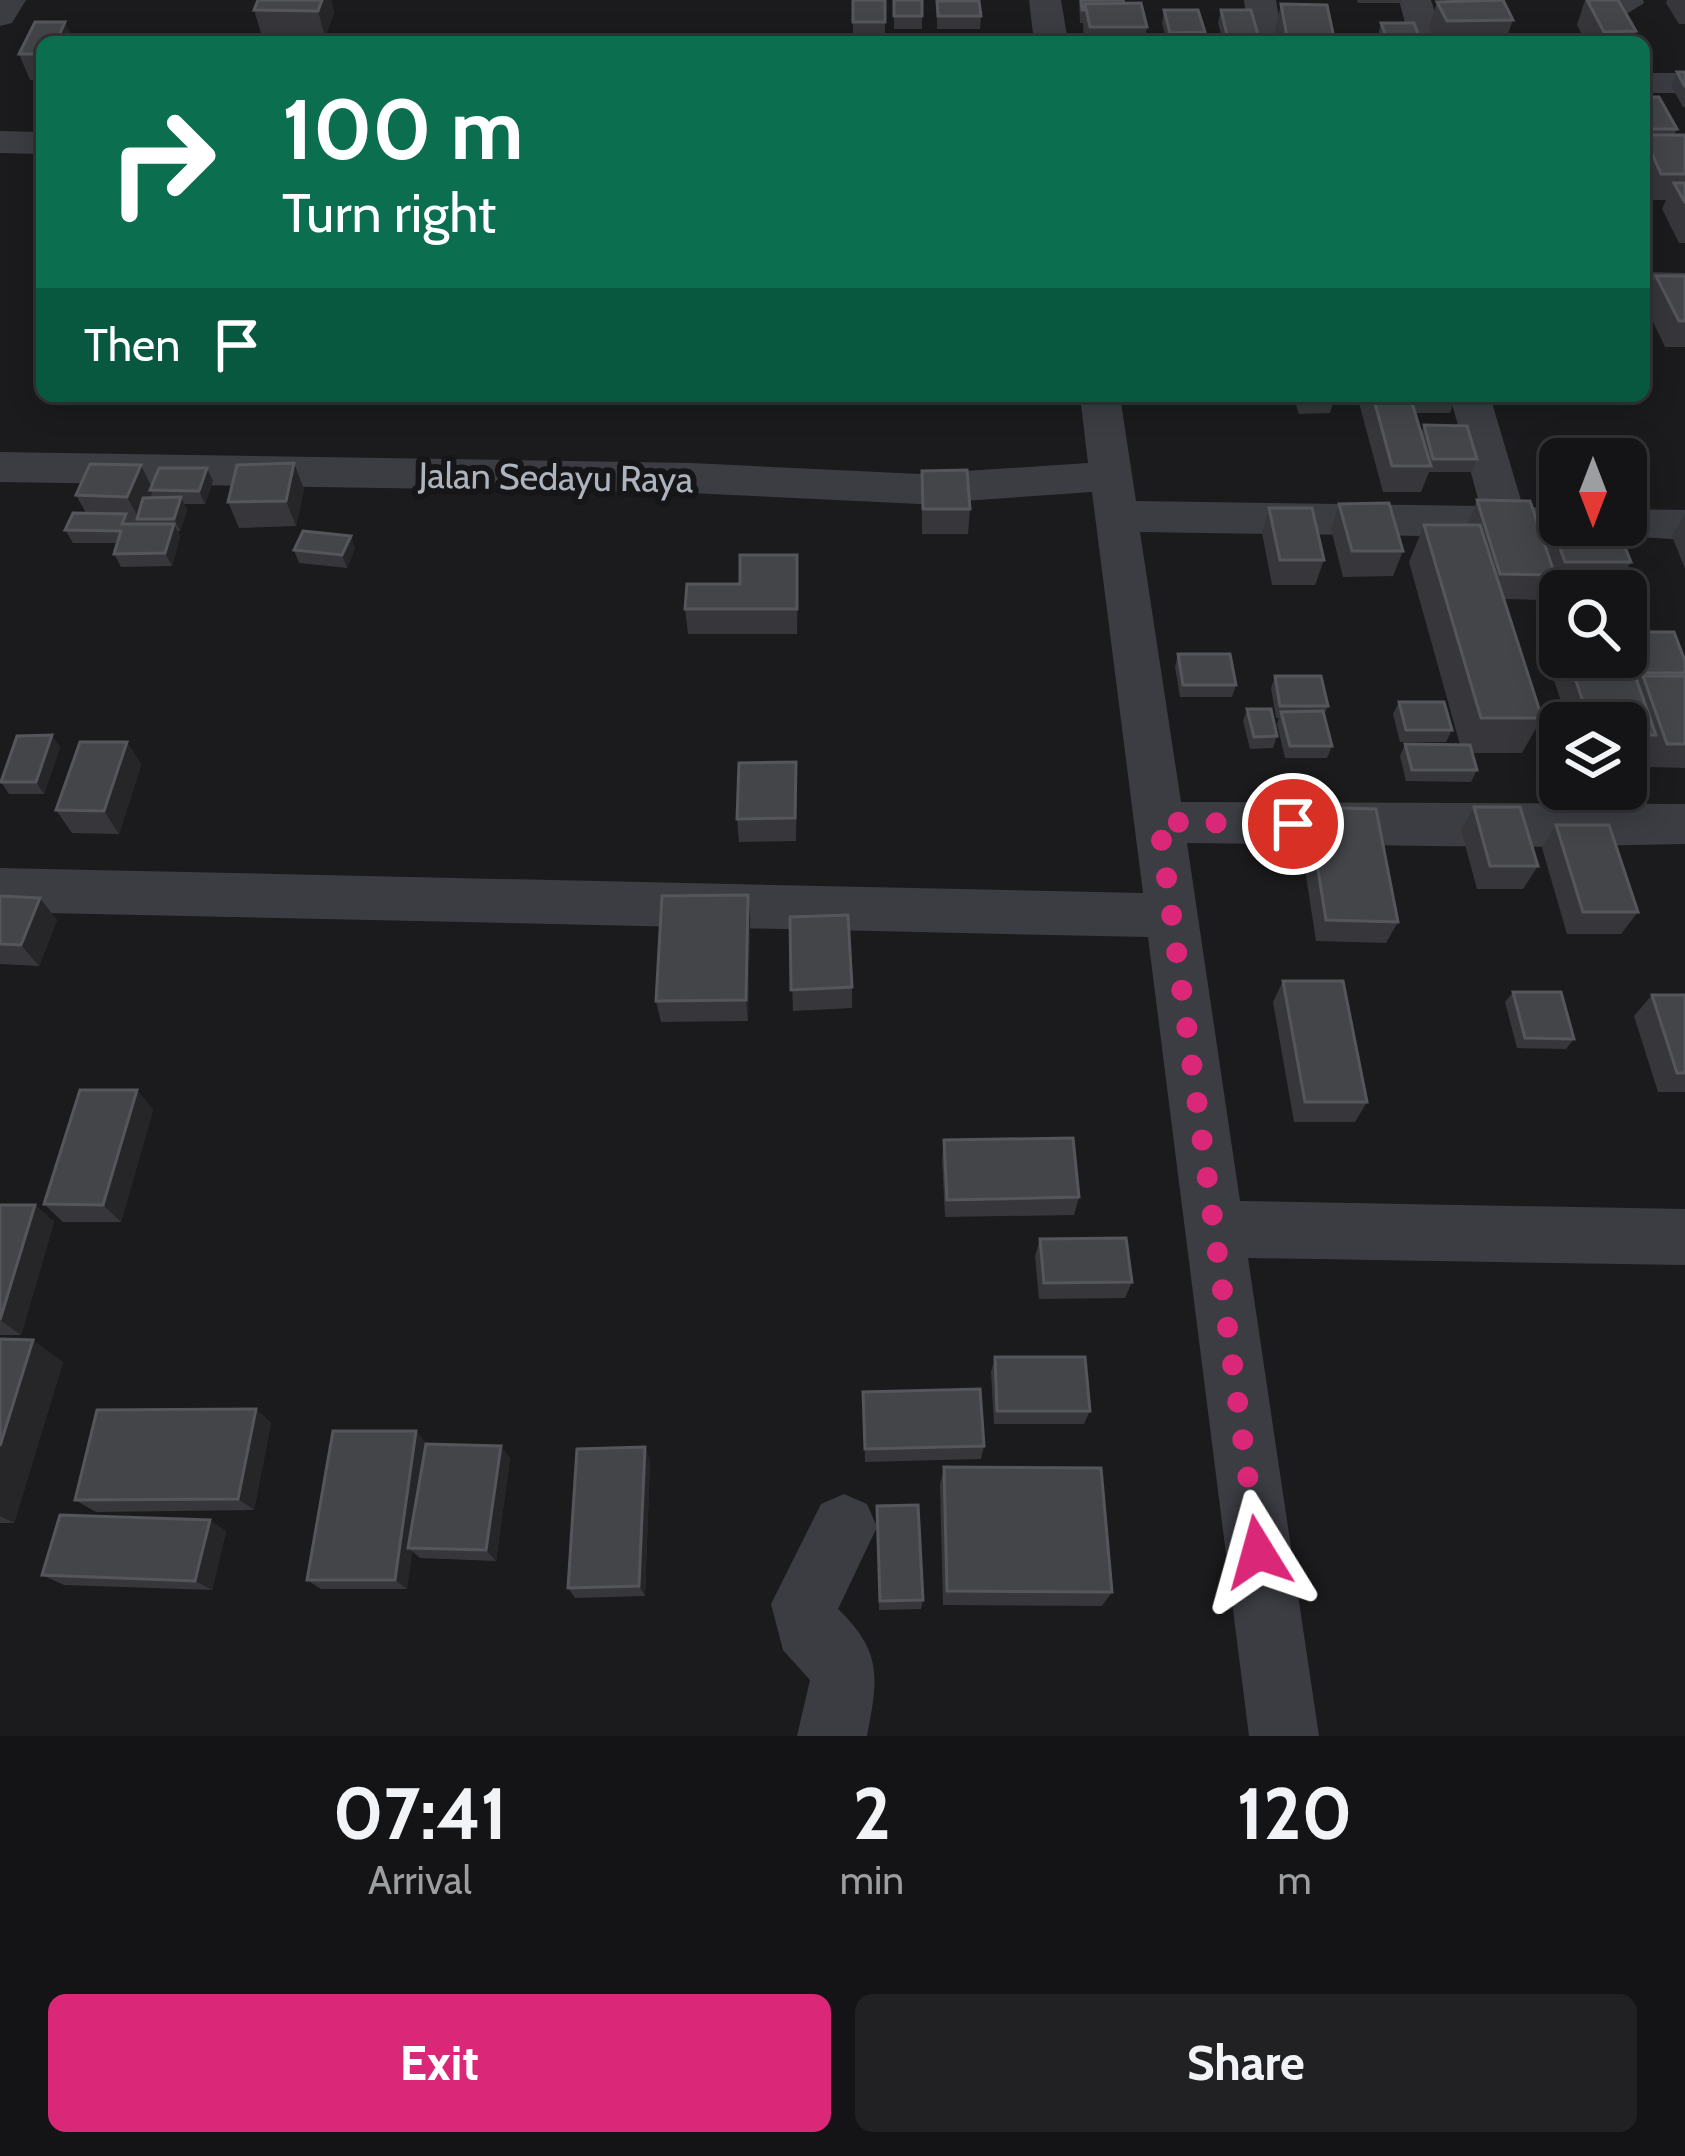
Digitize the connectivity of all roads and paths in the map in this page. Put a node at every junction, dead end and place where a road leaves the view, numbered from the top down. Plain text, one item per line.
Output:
1 (10, 0) edge
2 (1045, 0) edge
3 (1260, 0) edge
4 (1415, 0) edge
5 (0, 16) edge
6 (1050, 36) edge
7 (1265, 36) edge
8 (1425, 36) edge
9 (1650, 83) edge
10 (1685, 83) edge
11 (0, 142) edge
12 (36, 143) edge
13 (1650, 284) edge
14 (1685, 285) edge
15 (1101, 402) edge
16 (1471, 402) edge
17 (0, 467) edge
18 (1114, 496) junction
19 (1506, 523) junction
20 (1539, 524) edge
21 (1647, 524) edge
22 (1685, 525) edge
23 (1159, 822) junction
24 (1685, 824) edge
25 (0, 890) edge
26 (1172, 916) junction
27 (1214, 1229) junction
28 (1685, 1237) edge
29 (844, 1527) dead end
30 (832, 1736) edge
31 (1284, 1736) edge

1 - 5 street
2 - 6 street
3 - 7 street
4 - 8 street
9 - 10 street
11 - 12 street
13 - 14 street
15 - 18 street
16 - 19 street
17 - 18 street, Jalan Sedayu Raya
18 - 19 street, Jalan Sedayu Raya
18 - 23 street
19 - 20 street, Jalan Sedayu Raya
21 - 22 street
23 - 24 street
23 - 26 street
25 - 26 street
26 - 27 street
27 - 28 street
27 - 31 street
29 - 30 street

